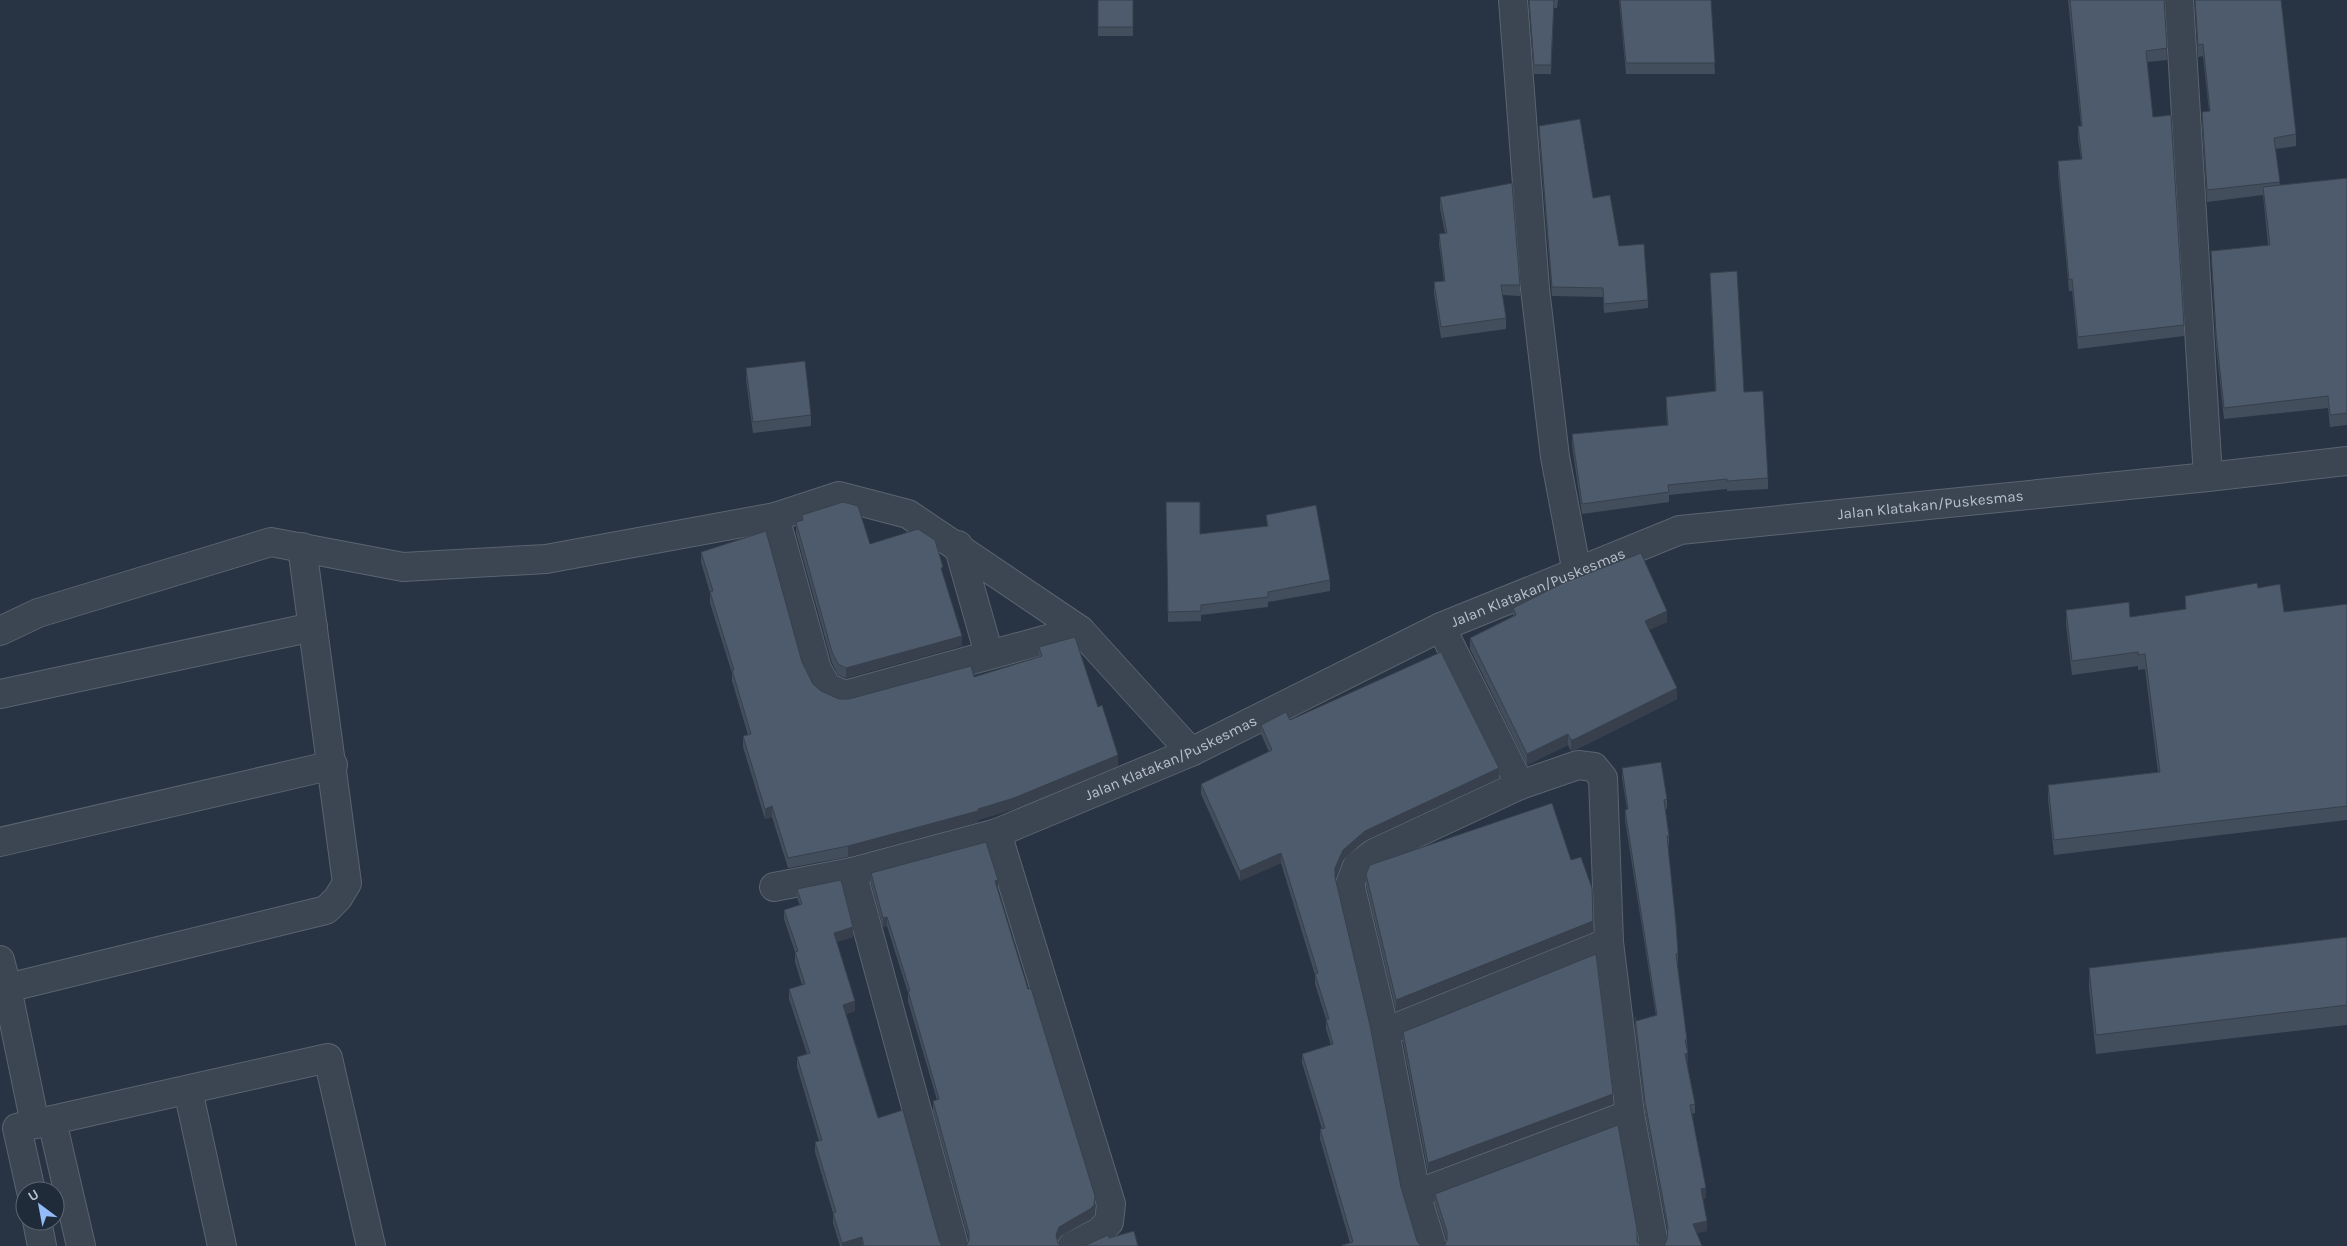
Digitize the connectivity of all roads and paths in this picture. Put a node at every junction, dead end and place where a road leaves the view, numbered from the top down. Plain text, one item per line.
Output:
1 (1513, 0) edge
2 (2179, 0) edge
3 (2347, 461) edge
4 (2208, 477) junction
5 (775, 517) junction
6 (958, 545) junction
7 (302, 547) junction
8 (1577, 572) junction
9 (1441, 627) junction
10 (312, 628) junction
11 (1080, 630) junction
12 (0, 631) edge
13 (989, 654) junction
14 (0, 694) edge
15 (1192, 752) junction
16 (333, 764) junction
17 (1520, 785) junction
18 (997, 833) junction
19 (0, 842) edge
20 (852, 872) junction
21 (774, 887) dead end
22 (1609, 942) junction
23 (0, 960) edge
24 (6, 988) junction
25 (1385, 1032) junction
26 (188, 1090) junction
27 (1630, 1114) junction
28 (43, 1123) junction
29 (29, 1181) edge
30 (1416, 1194) junction
31 (39, 1231) edge
32 (42, 1246) edge
33 (81, 1246) edge
34 (222, 1246) edge
35 (371, 1246) edge
36 (954, 1246) edge
37 (1072, 1246) edge
38 (1432, 1246) edge
39 (1652, 1246) edge

1 - 8 street
2 - 4 street
3 - 4 street, Jalan Klatakan/Puskesmas
4 - 8 street, Jalan Klatakan/Puskesmas
5 - 6 street
5 - 7 street
5 - 13 street
6 - 11 street
6 - 13 street
7 - 10 street
7 - 12 street
8 - 9 street, Jalan Klatakan/Puskesmas
9 - 15 street, Jalan Klatakan/Puskesmas
9 - 17 street
10 - 14 street
10 - 16 street
11 - 13 street
11 - 15 street
15 - 18 street, Jalan Klatakan/Puskesmas
16 - 19 street
16 - 24 street
17 - 22 street
17 - 25 street
18 - 20 street, Jalan Klatakan/Puskesmas
18 - 37 street
20 - 21 street, Jalan Klatakan/Puskesmas
20 - 36 street
22 - 25 street
22 - 27 street
23 - 24 street
24 - 28 street
25 - 30 street
26 - 28 street
26 - 34 street
26 - 35 street
27 - 30 street
27 - 39 street
28 - 29 street
28 - 33 street
30 - 38 street
31 - 32 street

